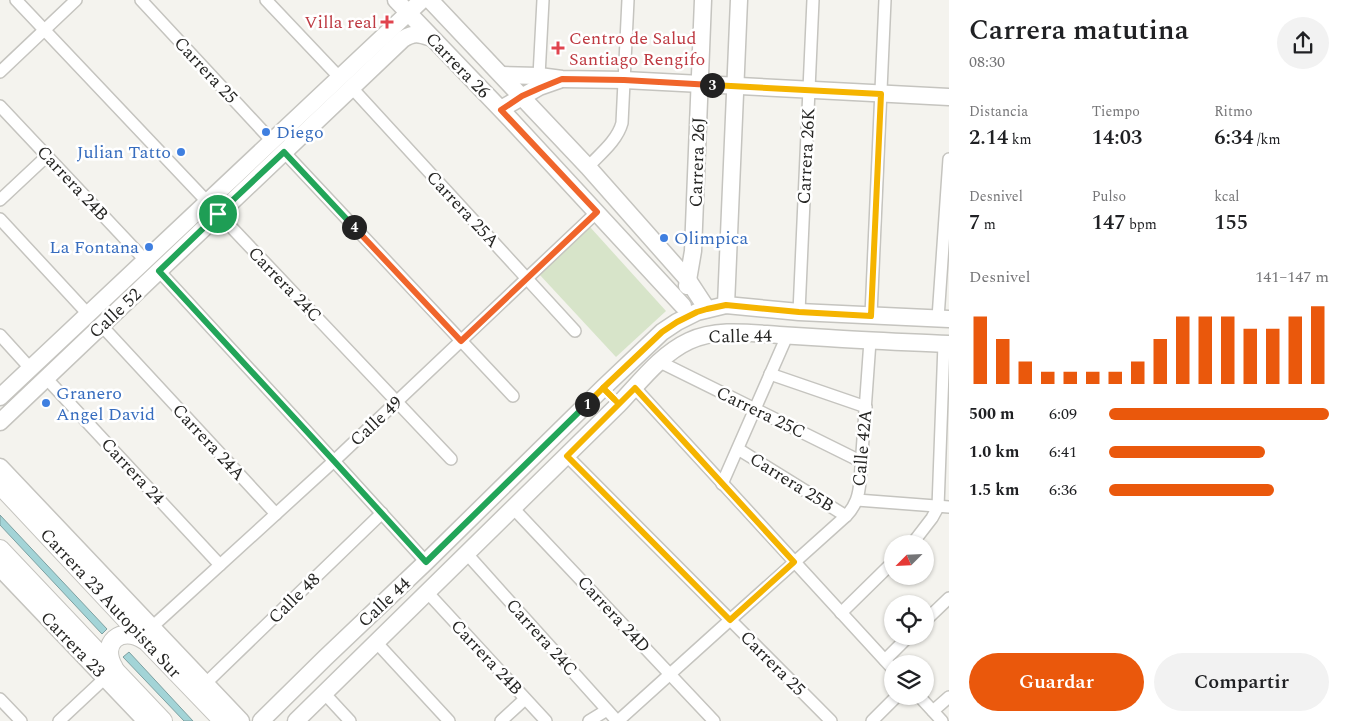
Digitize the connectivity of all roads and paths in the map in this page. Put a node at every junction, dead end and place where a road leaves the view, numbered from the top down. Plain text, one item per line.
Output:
1 (16, 0) edge
2 (76, 0) edge
3 (140, 0) edge
4 (266, 0) edge
5 (396, 0) edge
6 (422, 0) edge
7 (430, 0) edge
8 (544, 0) edge
9 (628, 0) edge
10 (703, 0) edge
11 (739, 0) edge
12 (813, 0) edge
13 (885, 0) edge
14 (408, 13) junction
15 (44, 30) junction
16 (432, 38) junction
17 (0, 72) edge
18 (502, 75) junction
19 (539, 76) junction
20 (562, 79) junction
21 (624, 80) junction
22 (346, 83) junction
23 (700, 84) junction
24 (736, 86) junction
25 (808, 90) junction
26 (881, 94) junction
27 (522, 96) junction
28 (949, 97) edge
29 (0, 106) edge
30 (501, 110) junction
31 (278, 147) junction
32 (47, 156) junction
33 (949, 159) edge
34 (588, 167) junction
35 (0, 200) edge
36 (207, 202) junction
37 (597, 212) junction
38 (218, 214) junction
39 (0, 219) edge
40 (145, 260) junction
41 (159, 271) junction
42 (527, 279) junction
43 (688, 280) junction
44 (726, 305) junction
45 (683, 306) junction
46 (707, 309) junction
47 (799, 312) junction
48 (88, 314) junction
49 (871, 316) junction
50 (944, 318) edge
51 (677, 322) junction
52 (101, 326) junction
53 (575, 331) dead end
54 (0, 335) edge
55 (787, 336) junction
56 (461, 341) junction
57 (870, 341) junction
58 (946, 344) edge
59 (660, 362) junction
60 (30, 368) junction
61 (770, 374) junction
62 (46, 378) junction
63 (603, 388) junction
64 (635, 388) junction
65 (513, 396) dead end
66 (0, 397) edge
67 (396, 402) junction
68 (619, 404) junction
69 (866, 407) junction
70 (755, 410) junction
71 (0, 422) edge
72 (738, 449) junction
73 (567, 456) junction
74 (451, 459) dead end
75 (334, 461) junction
76 (862, 462) junction
77 (0, 466) edge
78 (722, 484) junction
79 (0, 485) edge
80 (857, 500) junction
81 (944, 507) edge
82 (513, 508) junction
83 (382, 513) junction
84 (276, 514) junction
85 (846, 516) junction
86 (919, 535) edge
87 (0, 549) edge
88 (467, 554) junction
89 (426, 562) junction
90 (794, 562) junction
91 (220, 565) junction
92 (0, 568) edge
93 (884, 571) edge
94 (427, 592) junction
95 (949, 598) edge
96 (841, 612) junction
97 (934, 612) edge
98 (730, 620) junction
99 (149, 635) junction
100 (376, 642) junction
101 (325, 658) junction
102 (884, 659) edge
103 (670, 674) junction
104 (111, 675) junction
105 (341, 676) junction
106 (205, 690) junction
107 (324, 693) junction
108 (949, 697) edge
109 (525, 699) junction
110 (0, 700) edge
111 (888, 705) edge
112 (927, 705) edge
113 (607, 710) junction
114 (933, 711) junction
115 (21, 721) edge
116 (59, 721) edge
117 (146, 721) edge
118 (163, 721) edge
119 (223, 721) edge
120 (241, 721) edge
121 (262, 721) edge
122 (296, 721) edge
123 (350, 721) edge
124 (449, 721) edge
125 (501, 721) edge
126 (546, 721) edge
127 (589, 721) edge
128 (617, 721) edge
129 (714, 721) edge
130 (831, 721) edge
131 (872, 721) edge
132 (942, 721) edge

1 - 15 street, Carrera 24C
2 - 15 street
3 - 31 street, Carrera 25
4 - 22 street, Carrera 25A
5 - 14 street, Carrera 26
6 - 14 street, Calle 52
7 - 18 street, Carrera 26
8 - 19 street
9 - 21 street
10 - 23 street, Carrera 26J
11 - 24 street, Carrera 26J
12 - 25 street, Carrera 26K
13 - 26 street
14 - 16 street, Carrera 26
14 - 22 street, Calle 52
15 - 17 street
15 - 36 street, Carrera 24C
16 - 22 street, Calle 52
16 - 30 street, Carrera 26
18 - 19 street
18 - 27 street, Carrera 26
19 - 20 street
20 - 21 street
20 - 27 street
21 - 23 street
21 - 34 street
22 - 31 street, Calle 52
22 - 42 street, Carrera 25A
23 - 24 street
23 - 43 street, Carrera 26J
24 - 25 street
24 - 44 street, Carrera 26J
25 - 26 street
25 - 47 street, Carrera 26K
26 - 28 street
26 - 49 street
27 - 30 street
27 - 34 street, Carrera 26
29 - 32 street, Carrera 24B
30 - 37 street, Carrera 26
31 - 36 street, Calle 52
31 - 38 street, Calle 52
31 - 56 street, Carrera 25
32 - 35 street
32 - 40 street, Carrera 24B
33 - 50 street
34 - 43 street, Carrera 26
36 - 38 street, Carrera 24C
36 - 40 street, Calle 52
37 - 42 street, Calle 49
37 - 45 street, Carrera 26
38 - 41 street, Calle 52
38 - 67 street, Carrera 24C
39 - 48 street
40 - 48 street, Calle 52
41 - 52 street, Calle 52
41 - 75 street
42 - 53 street, Carrera 25A
42 - 56 street, Calle 49
43 - 45 street, Carrera 26J
43 - 46 street, Carrera 26
44 - 46 street, Calle 44
44 - 47 street, Calle 44
45 - 51 street, Carrera 26J
46 - 51 street, Calle 44
47 - 49 street, Calle 44
48 - 60 street, Calle 52
49 - 50 street, Calle 44
51 - 63 street, Calle 44
52 - 62 street, Calle 52
52 - 84 street, Carrera 24A
54 - 60 street
55 - 57 street, Calle 44
55 - 59 street, Calle 44
55 - 61 street
56 - 65 street, Carrera 25
56 - 67 street, Calle 49
57 - 58 street, Calle 44
57 - 69 street, Calle 42A
58 - 81 street
59 - 64 street, Calle 44
59 - 70 street, Carrera 25C
60 - 66 street, Calle 52
61 - 69 street
61 - 70 street
62 - 71 street, Calle 52
62 - 91 street, Carrera 24
63 - 68 street
63 - 89 street, Calle 44
64 - 68 street, Calle 44
64 - 78 street
67 - 74 street, Carrera 24C
67 - 75 street, Calle 49
68 - 73 street, Calle 44
69 - 76 street, Calle 42A
70 - 72 street
70 - 76 street, Carrera 25C
72 - 78 street
72 - 85 street, Carrera 25B
73 - 82 street, Calle 44
73 - 98 street, Carrera 25
75 - 83 street
75 - 84 street, Calle 49
76 - 80 street, Calle 42A
77 - 99 street
78 - 90 street
79 - 99 main road, Carrera 23 Autopista Sur
80 - 81 street
80 - 85 street, Calle 42A
81 - 86 street
82 - 88 street, Calle 44
82 - 103 street, Carrera 24D
83 - 89 street
83 - 106 street, Calle 48
84 - 91 street, Calle 49
85 - 90 street, Calle 42A
87 - 104 main road
88 - 94 street, Calle 44
88 - 113 street, Carrera 24C
89 - 101 street, Calle 44
90 - 96 street
90 - 98 street, Calle 42A
91 - 99 street, Calle 49
92 - 104 street, Carrera 23
93 - 96 street
94 - 100 street, Calle 44
94 - 109 street, Carrera 24B
95 - 97 street
96 - 102 street
98 - 103 street, Calle 42A
98 - 130 street, Carrera 25
99 - 104 main road
99 - 106 main road, Carrera 23 Autopista Sur
100 - 105 street, Calle 44
100 - 124 street
101 - 105 street
101 - 121 street, Calle 44
103 - 128 street, Calle 42A
103 - 129 street, Carrera 24D
104 - 116 street
104 - 117 street, Carrera 23
104 - 118 main road
105 - 107 street, Calle 44
106 - 119 main road, Carrera 23 Autopista Sur
106 - 120 street
107 - 122 street, Calle 44
107 - 123 street
108 - 114 street
109 - 125 street
109 - 126 street, Carrera 24B
110 - 115 street
111 - 131 street
112 - 114 street
113 - 127 street
113 - 128 street, Carrera 24C
114 - 132 street

